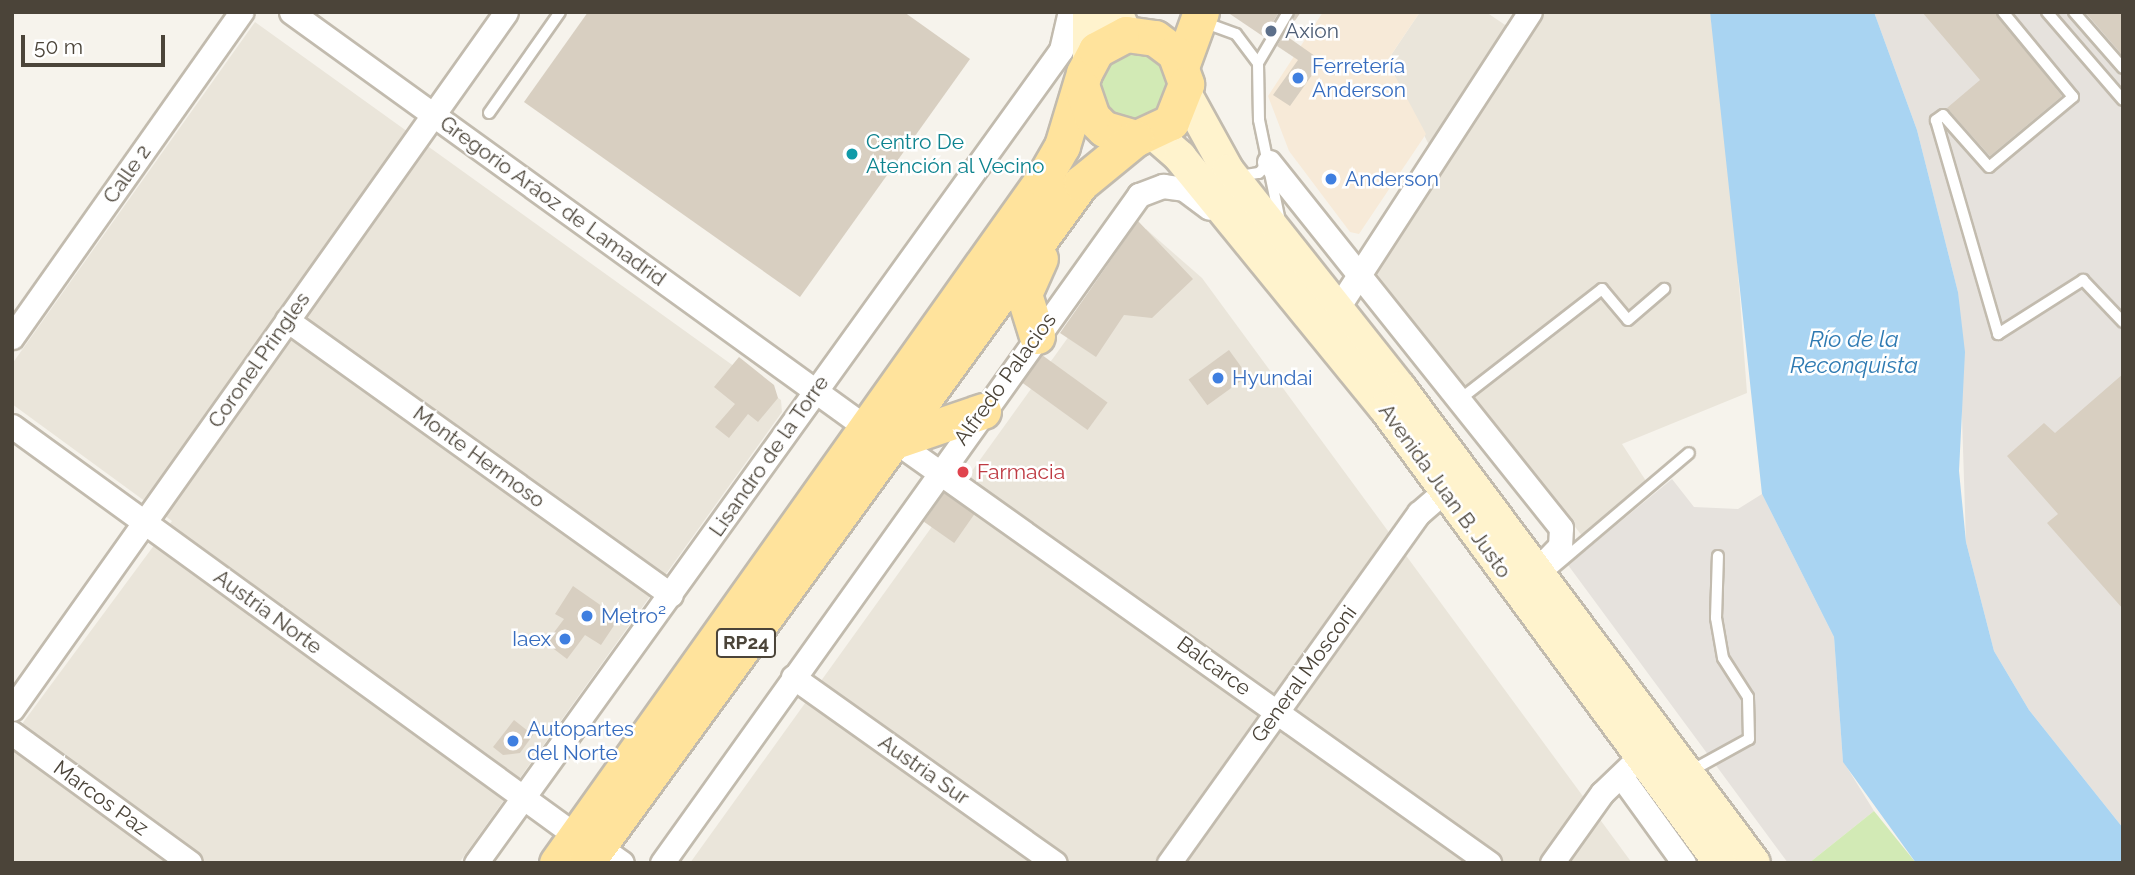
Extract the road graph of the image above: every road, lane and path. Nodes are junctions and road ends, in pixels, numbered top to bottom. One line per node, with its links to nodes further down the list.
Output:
1 (241, 12): 32 (street, Calle 2)
2 (291, 12): 20 (street, Gregorio Aráoz de Lamadrid)
3 (506, 12): 20 (street, Coronel Pringles)
4 (560, 12): 19 (lane)
5 (1070, 12): 15 (street)
6 (1089, 12): 15 (main road)
7 (1288, 12): 14 (lane)
8 (2003, 12): 30 (lane)
9 (2047, 12): 18 (lane)
10 (2074, 12): 16 (lane)
11 (1525, 14): 26 (street)
12 (1189, 15): 13 (main road, RP24); 14 (lane); 17 (main road, RP24)
13 (1128, 27): 15 (main road, RP24); 17 (main road)
14 (1258, 63): 22 (lane)
15 (1077, 66): 21 (main road); 33 (street, Lisandro de la Torre); 37 (main road, RP24)
16 (2123, 68)
17 (1184, 79): 21 (main road, RP24); 23 (main road, Avenida Juan B. Justo)
18 (2123, 100)
19 (489, 113)
20 (435, 115): 29 (street, Coronel Pringles); 33 (street, Gregorio Aráoz de Lamadrid)
21 (1145, 136): 24 (main road, RP24); 25 (main road, Avenida Juan B. Justo)
22 (1269, 162): 23 (lane); 25 (lane); 26 (street)
23 (1228, 171): 25 (main road, Avenida Juan B. Justo)
24 (1039, 240): 31 (main road); 37 (main road, RP24)
25 (1274, 250): 28 (main road, Avenida Juan B. Justo); 31 (street, Alfredo Palacios); 40 (main road, Avenida Juan B. Justo)
26 (1359, 275): 28 (street); 34 (street)
27 (1664, 289): 34 (lane)
28 (1337, 309): 43 (main road, Avenida Juan B. Justo)
29 (288, 320): 41 (street, Coronel Pringles); 44 (street, Monte Hermoso)
30 (2123, 322)
31 (1037, 336): 35 (street, Alfredo Palacios)
32 (12, 337)
33 (814, 391): 37 (street, Gregorio Aráoz de Lamadrid); 44 (street, Lisandro de la Torre)
34 (1459, 400): 43 (street)
35 (983, 411): 37 (main road); 39 (street, Alfredo Palacios)
36 (12, 426): 41 (street, Austria Norte)
37 (879, 434): 39 (street, Balcarce); 52 (main road, RP24)
38 (1689, 453): 43 (lane)
39 (939, 469): 45 (street, Alfredo Palacios); 47 (street, Balcarce)
40 (1444, 491): 47 (street, General Mosconi); 49 (main road, Avenida Juan B. Justo)
41 (144, 521): 46 (street, Coronel Pringles); 51 (street, Austria Norte)
42 (1718, 556): 50 (lane)
43 (1540, 574): 49 (main road, Avenida Juan B. Justo)
44 (671, 595): 51 (street, Lisandro de la Torre)
45 (793, 677): 55 (street, Alfredo Palacios); 56 (street, Austria Sur)
46 (12, 709)
47 (1277, 711): 57 (street, General Mosconi); 58 (street, Balcarce)
48 (12, 733): 53 (street, Marcos Paz)
49 (1641, 755): 50 (main road); 59 (street); 60 (street); 61 (main road, Avenida Juan B. Justo)
50 (1689, 773): 62 (main road)
51 (524, 797): 52 (street, Austria Norte); 54 (street, Lisandro de la Torre)
52 (588, 854)
53 (190, 863)
54 (476, 863)
55 (662, 863)
56 (1055, 863)
57 (1169, 863)
58 (1489, 863)
59 (1552, 863)
60 (1684, 863)
61 (1720, 863)
62 (1754, 863)

